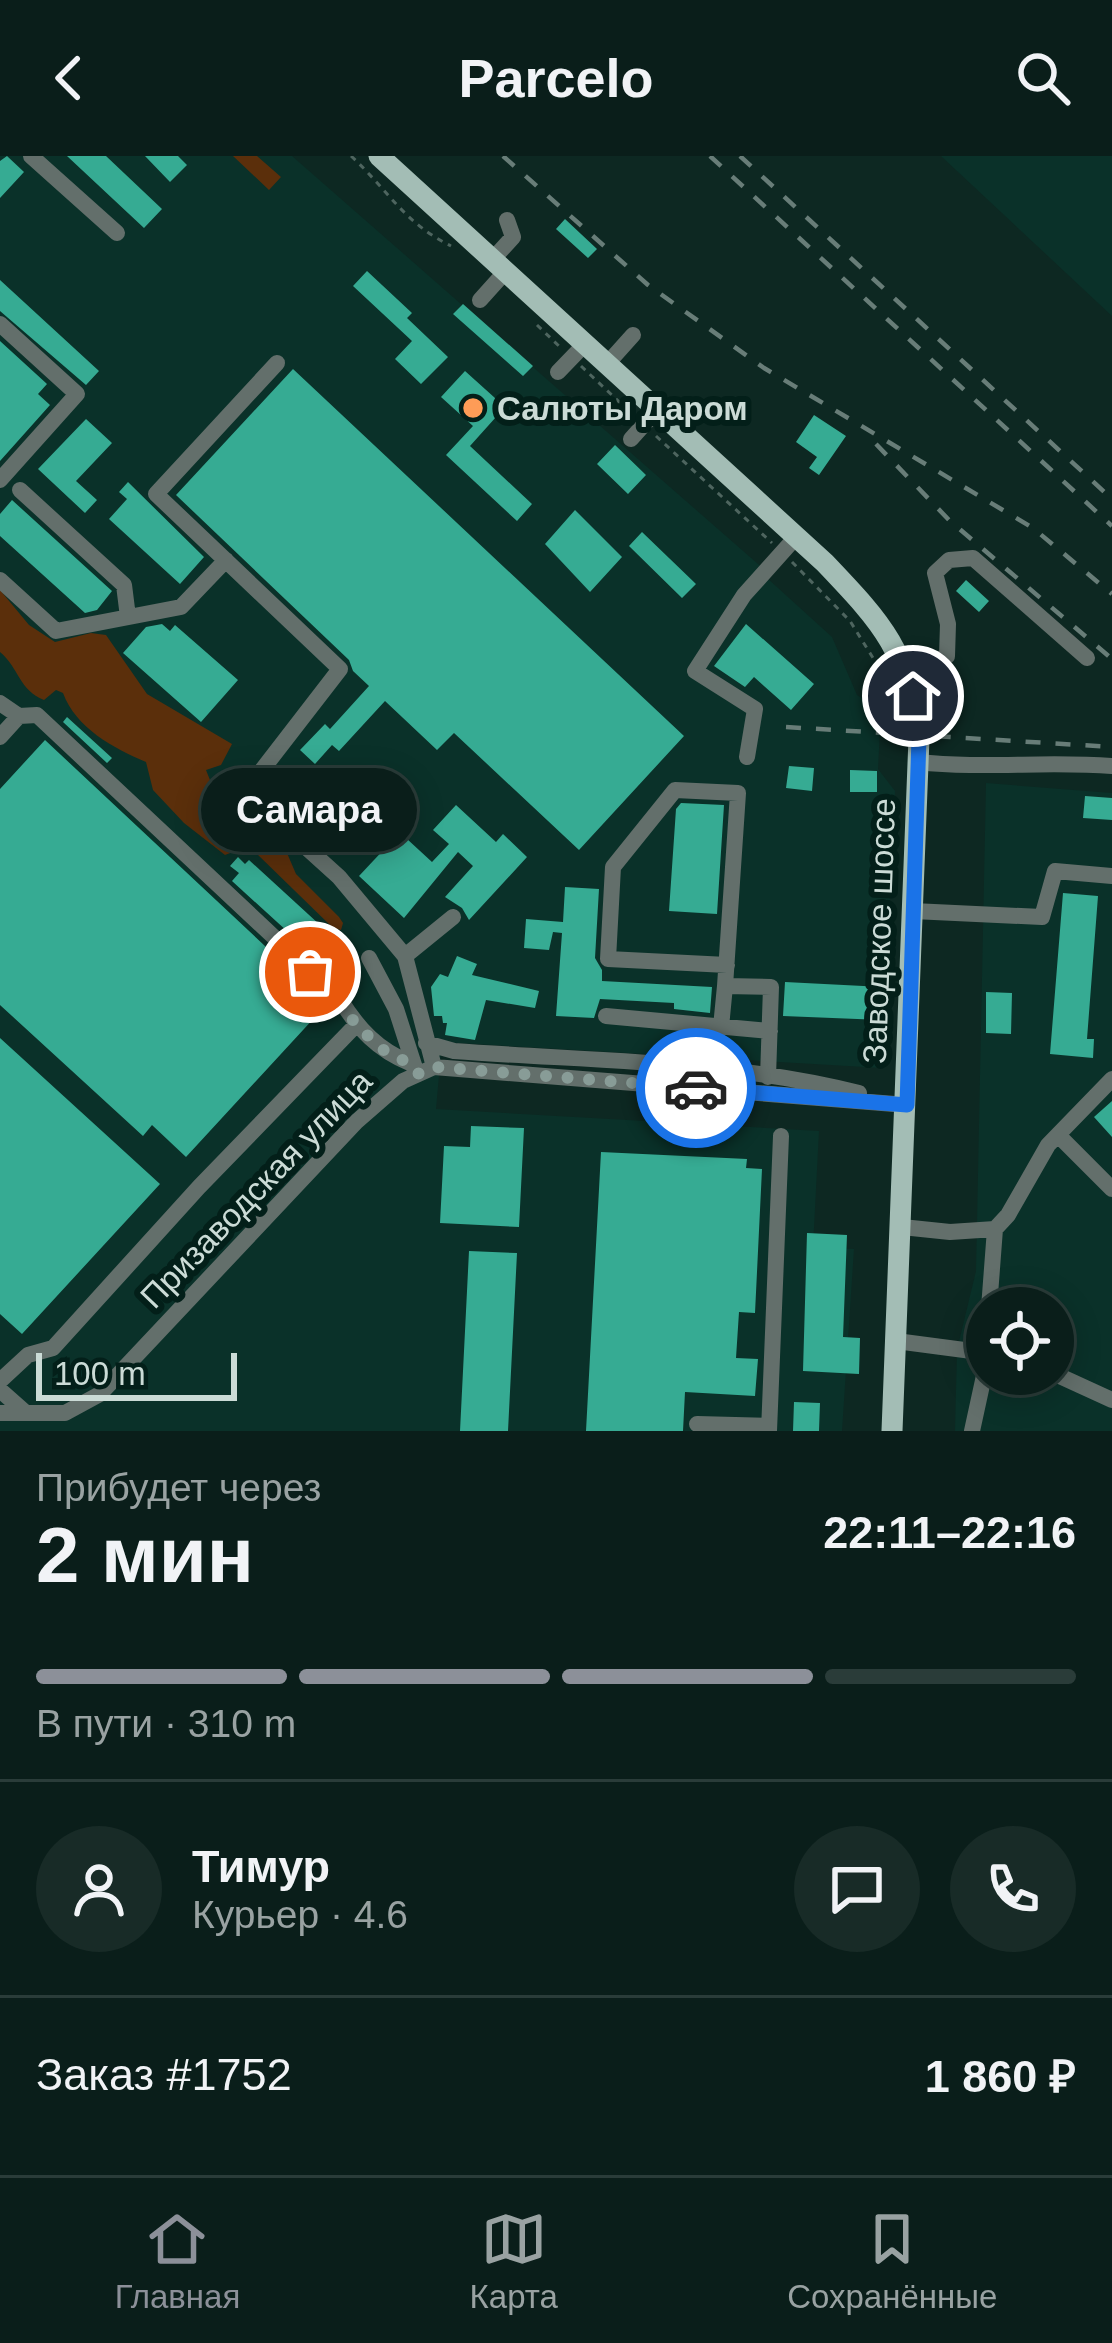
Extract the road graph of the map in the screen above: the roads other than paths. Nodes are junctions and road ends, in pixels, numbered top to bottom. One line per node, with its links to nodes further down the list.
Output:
1 (31, 156): 4 (street)
2 (379, 156): 5 (main road, Заводское шоссе)
3 (507, 220): 5 (street)
4 (117, 233)
5 (500, 265): 6 (street); 9 (main road, Заводское шоссе)
6 (480, 300)
7 (0, 324): 13 (street)
8 (633, 335): 11 (street)
9 (578, 351): 11 (main road, Заводское шоссе); 12 (street)
10 (277, 363): 16 (street)
11 (607, 364): 15 (main road, Заводское шоссе)
12 (558, 372)
13 (0, 481)
14 (20, 490): 18 (street)
15 (788, 544): 20 (main road, Заводское шоссе); 24 (street)
16 (226, 560): 18 (street); 30 (street)
17 (0, 580): 18 (street)
18 (128, 617)
19 (1087, 658): 20 (street)
20 (897, 676): 25 (main road, Заводское шоссе)
21 (0, 703): 22 (street)
22 (19, 716): 23 (street); 35 (street)
23 (0, 737)
24 (747, 757)
25 (918, 762): 26 (street); 28 (main road, Заводское шоссе)
26 (1112, 766)
27 (1112, 876): 28 (street)
28 (913, 911): 42 (main road, Заводское шоссе)
29 (452, 917): 30 (street)
30 (405, 956): 38 (street)
31 (369, 958): 39 (street)
32 (727, 965): 32 (street); 33 (street)
33 (725, 986): 36 (street); 37 (street)
34 (606, 1016): 36 (street)
35 (356, 1025): 39 (street); 51 (street)
36 (721, 1027): 37 (street)
37 (770, 1031): 40 (street)
38 (426, 1042): 39 (street); 40 (street)
39 (421, 1068): 42 (street); 57 (street, Призаводская улица)
40 (768, 1077): 42 (street)
41 (1112, 1079): 43 (street)
42 (907, 1105): 46 (main road, Заводское шоссе)
43 (1058, 1135): 45 (street); 47 (street)
44 (781, 1136): 59 (street)
45 (1112, 1189)
46 (902, 1227): 47 (street); 49 (main road, Заводское шоссе)
47 (995, 1228): 48 (street)
48 (991, 1287)
49 (896, 1341): 50 (street); 60 (main road, Заводское шоссе)
50 (966, 1350)
51 (0, 1381)
52 (1074, 1382): 55 (street)
53 (0, 1390): 57 (street)
54 (980, 1395): 61 (street)
55 (1112, 1400)
56 (0, 1413): 57 (street)
57 (26, 1413)
58 (697, 1424): 59 (street)
59 (769, 1429)
60 (892, 1431)
61 (972, 1431)

